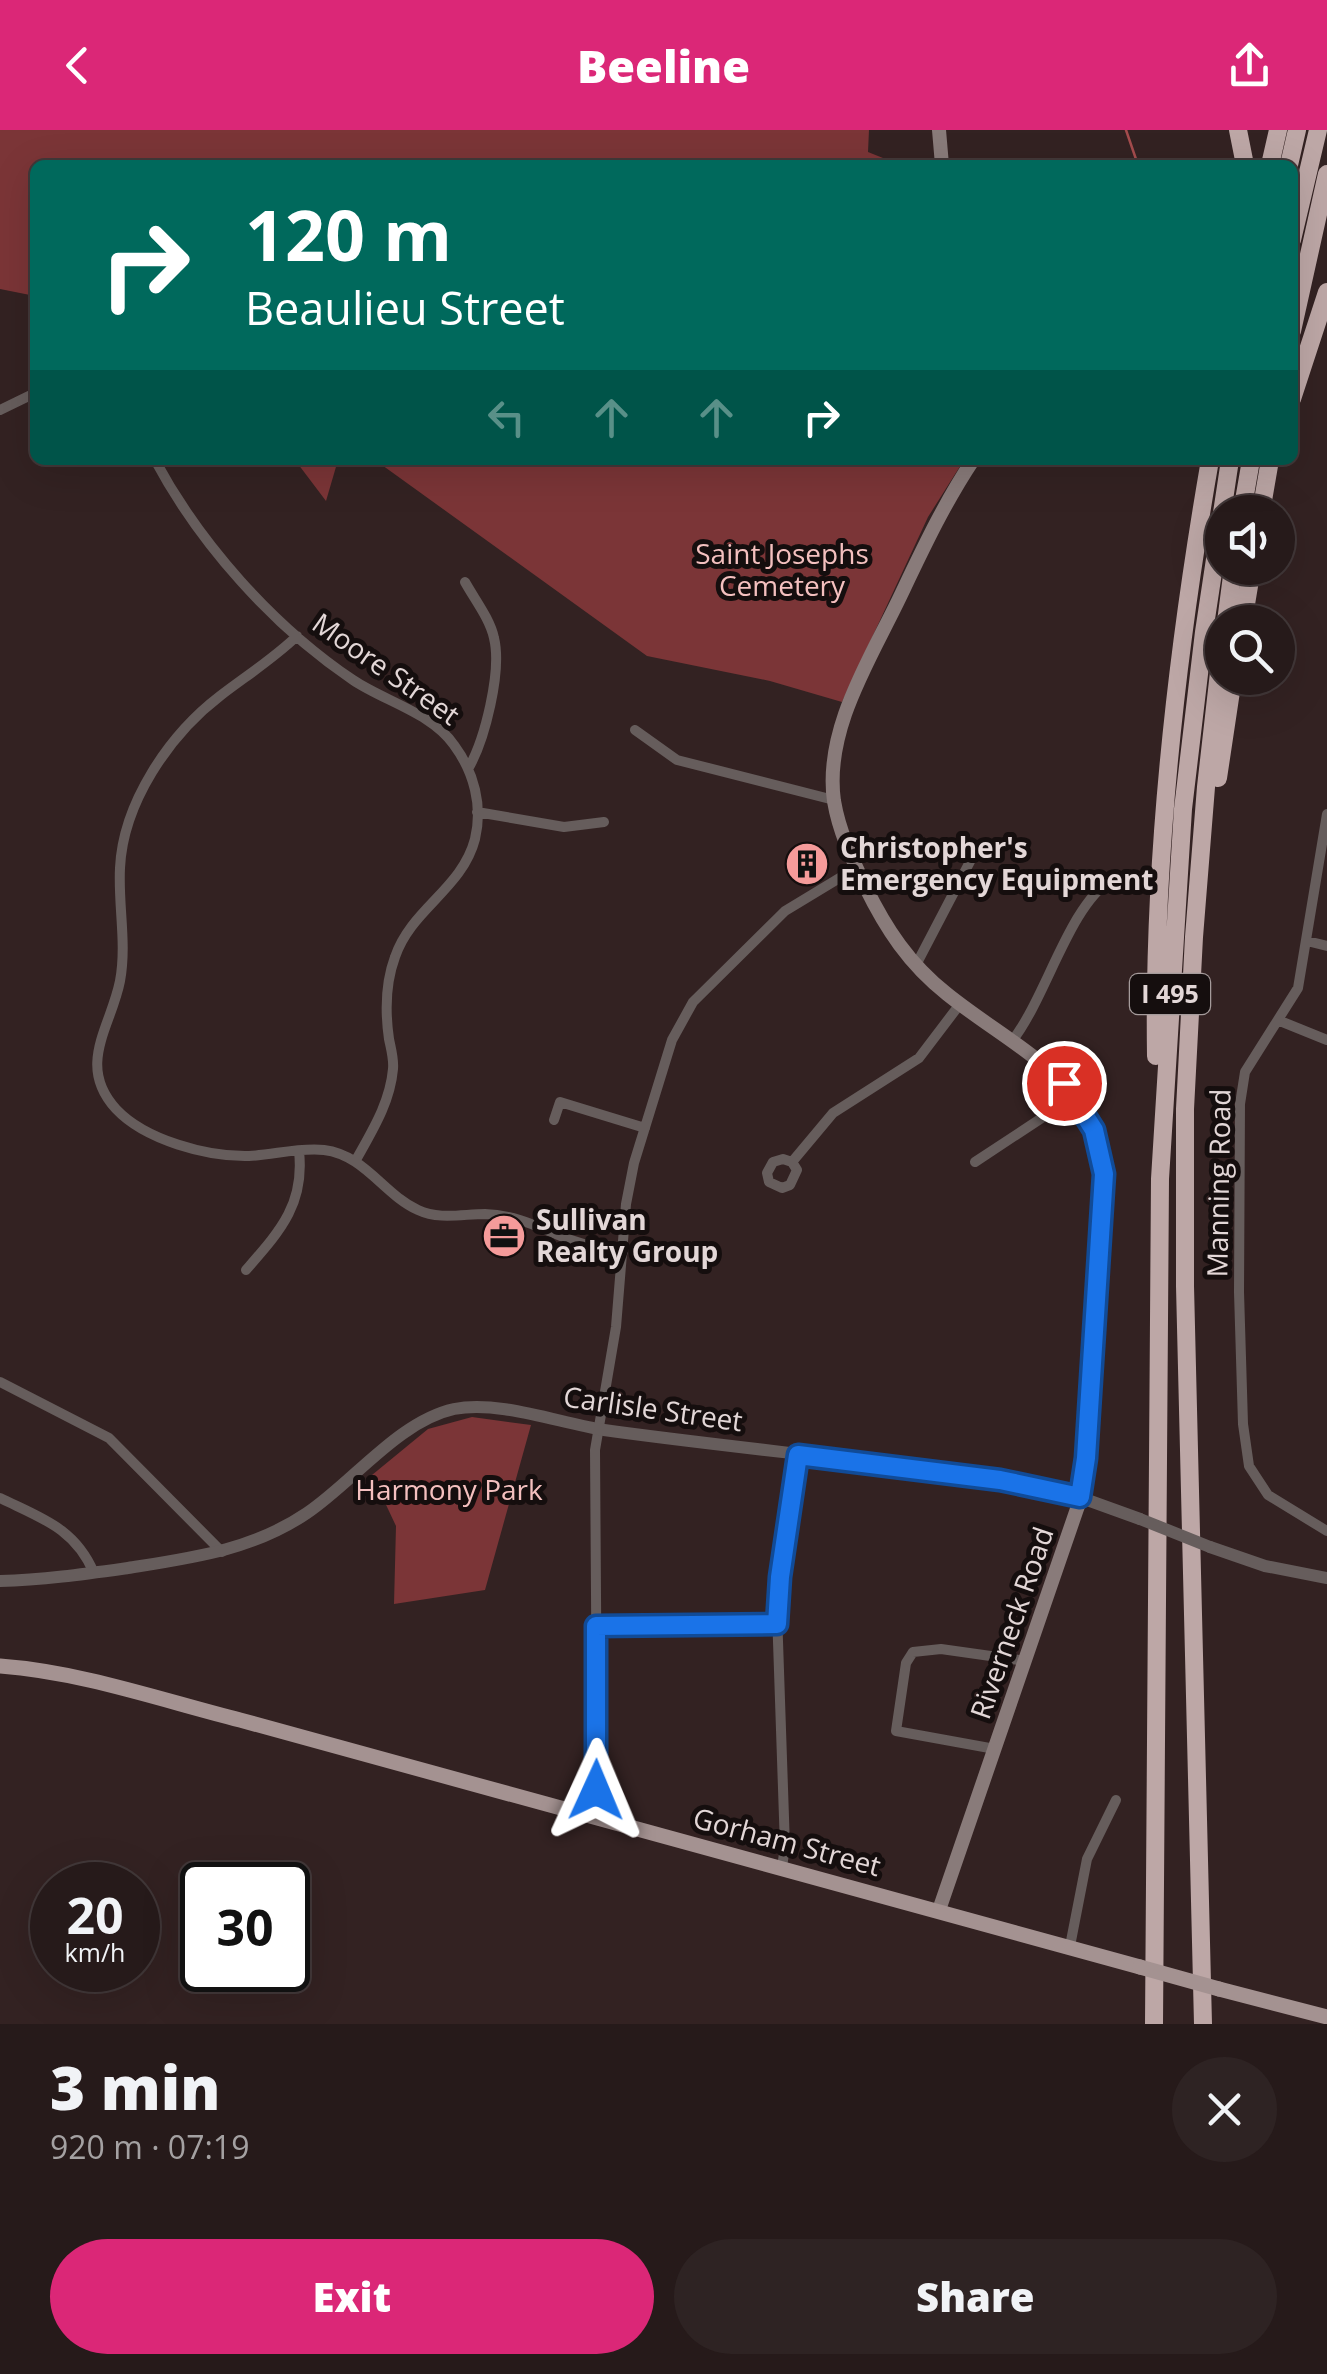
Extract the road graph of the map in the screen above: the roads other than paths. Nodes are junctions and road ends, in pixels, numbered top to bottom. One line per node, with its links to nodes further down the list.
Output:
1 (939, 130): 6 (main road)
2 (1238, 130): 7 (highway)
3 (1278, 130): 8 (highway)
4 (1298, 130): 9 (highway)
5 (1318, 130): 11 (highway)
6 (942, 160)
7 (1244, 160)
8 (1271, 160)
9 (1290, 160)
10 (1327, 174): 13 (highway)
11 (1298, 215)
12 (1327, 292): 14 (highway)
13 (1298, 304)
14 (1298, 381)
15 (30, 395): 16 (street)
16 (0, 410)
17 (158, 465): 28 (street, Moore Street)
18 (970, 465): 33 (main road, Riverneck Road)
19 (1208, 465): 56 (highway)
20 (1229, 465): 56 (highway, I 495)
21 (1249, 465): 24 (highway)
22 (1269, 465): 25 (highway)
23 (1276, 465): 26 (highway)
24 (1245, 495)
25 (1264, 495)
26 (1266, 495)
27 (465, 582): 32 (street)
28 (298, 636): 32 (street, Moore Street); 52 (street)
29 (1216, 695): 41 (highway, I 495)
30 (1230, 695): 41 (highway)
31 (635, 730): 33 (street)
32 (468, 768): 34 (street, Moore Street)
33 (834, 800): 39 (main road, Riverneck Road)
34 (478, 812): 36 (street); 53 (street, Moore Street)
35 (1327, 814): 37 (street, Manning Road)
36 (604, 822)
37 (1324, 845): 42 (street, Manning Road)
38 (975, 852): 44 (street)
39 (856, 868): 44 (main road, Riverneck Road); 51 (street)
40 (1111, 880): 48 (street)
41 (1194, 937): 81 (highway, I 495)
42 (1307, 940): 43 (street); 46 (street, Manning Road)
43 (1327, 946)
44 (916, 965): 45 (main road, Riverneck Road)
45 (960, 1004): 48 (main road, Riverneck Road); 54 (street)
46 (1280, 1021): 47 (street); 64 (street, Manning Road)
47 (1327, 1040)
48 (1012, 1041): 49 (main road, Riverneck Road)
49 (1075, 1096): 55 (street); 62 (main road, Riverneck Road)
50 (554, 1120): 51 (street)
51 (645, 1128): 57 (street)
52 (299, 1151): 53 (street); 58 (street)
53 (356, 1160): 57 (street)
54 (792, 1162)
55 (975, 1162)
56 (1158, 1243): 80 (highway, I 495)
57 (622, 1252): 60 (street)
58 (246, 1270)
59 (0, 1382): 65 (street)
60 (598, 1429): 61 (street, Carlisle Street); 65 (street, Carlisle Street); 70 (street)
61 (798, 1455): 62 (street, Carlisle Street); 69 (street)
62 (1080, 1497): 67 (street, Carlisle Street, bridge); 71 (main road, Riverneck Road)
63 (0, 1498): 66 (street)
64 (1327, 1532)
65 (222, 1552): 66 (street, Carlisle Street)
66 (94, 1573): 68 (street, Carlisle Street)
67 (1327, 1578)
68 (0, 1581)
69 (777, 1624): 70 (street); 76 (street)
70 (596, 1626): 75 (street)
71 (1026, 1661): 73 (main road, Riverneck Road); 73 (street)
72 (0, 1666): 75 (main road, Gorham Street)
73 (995, 1749): 77 (main road, Riverneck Road)
74 (1116, 1800): 78 (street)
75 (592, 1815): 76 (main road, Gorham Street)
76 (782, 1867): 77 (main road, Gorham Street)
77 (939, 1910): 78 (main road, Gorham Street)
78 (1070, 1946): 79 (main road, Gorham Street, bridge)
79 (1327, 2017)
80 (1154, 2024)
81 (1203, 2024)

